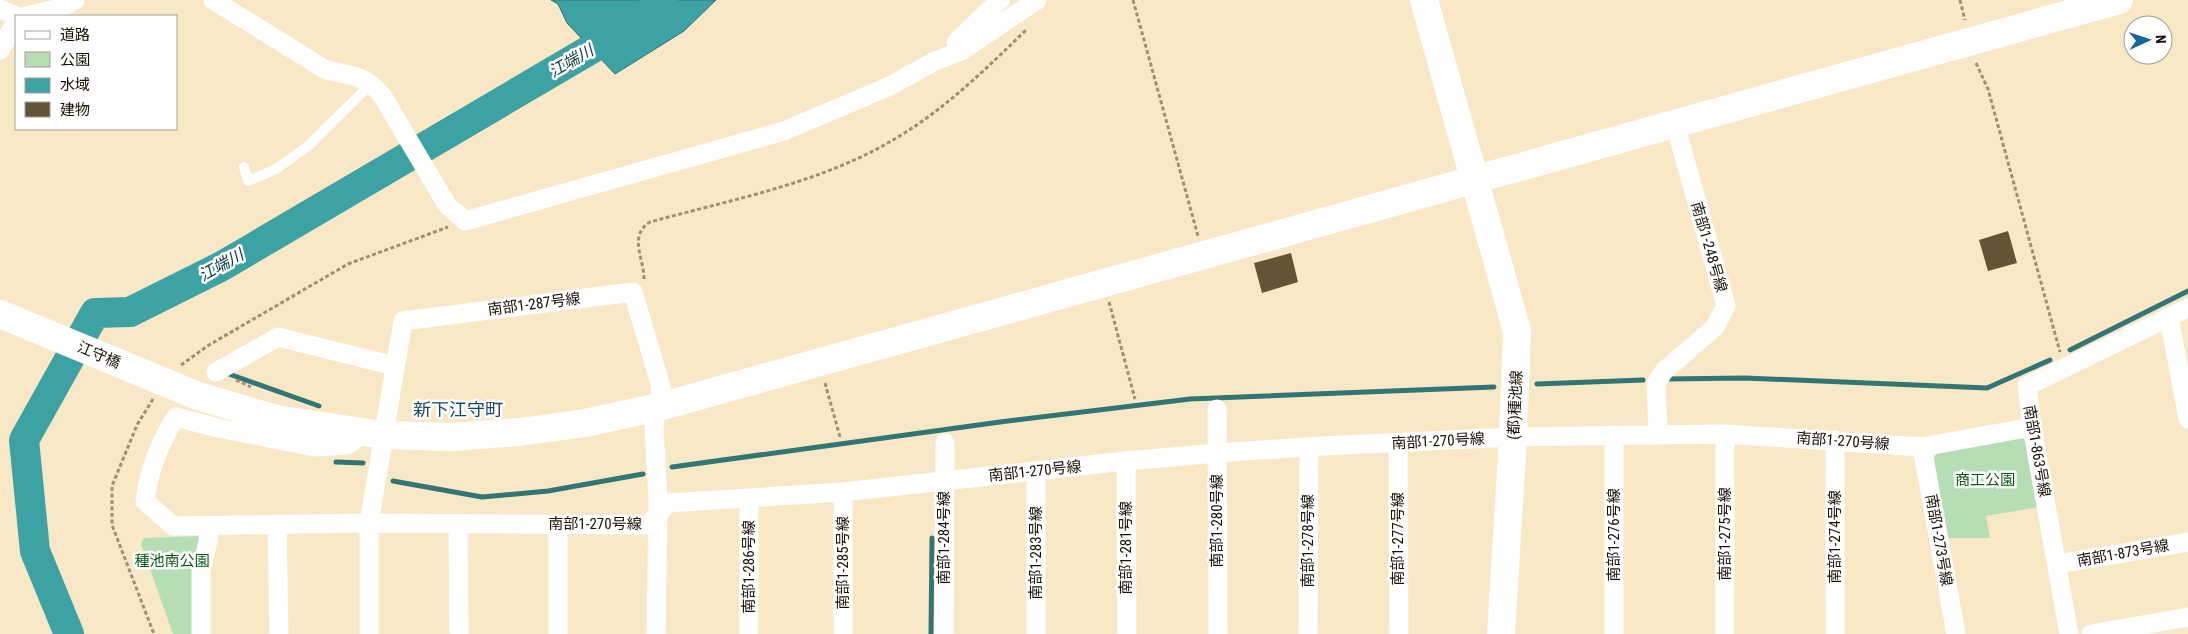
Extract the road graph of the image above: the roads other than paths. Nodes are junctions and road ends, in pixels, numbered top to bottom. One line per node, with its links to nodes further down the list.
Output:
1 (76, 0): 9 (street)
2 (214, 0): 13 (street)
3 (1000, 0): 12 (street)
4 (1037, 0): 12 (street)
5 (1424, 0): 16 (street, (都)種池線)
6 (2119, 0): 14 (street, 江守橋)
7 (0, 9): 8 (street)
8 (15, 15)
9 (30, 15)
10 (15, 24): 11 (street)
11 (0, 50)
12 (933, 62): 13 (street)
13 (372, 83): 15 (lane)
14 (1675, 124): 16 (street, 江守橋); 27 (street, 南部1-248号線)
15 (244, 166)
16 (1476, 180): 22 (street, 江守橋); 30 (street, (都)種池線)
17 (2188, 308): 19 (street, 南部1-863号線)
18 (0, 314): 26 (street, 江守橋)
19 (2168, 317): 24 (street); 25 (street, 南部1-863号線)
20 (395, 366): 21 (street); 22 (street, 南部1-287号線); 26 (street, 南部1-287号線)
21 (216, 372)
22 (659, 407): 26 (street, 江守橋); 42 (street)
23 (1217, 408): 36 (street, 南部1-280号線)
24 (2188, 420)
25 (2032, 427): 34 (street, 南部1-270号線); 49 (street, 南部1-863号線)
26 (374, 433): 43 (street, 南部1-287号線); 47 (street, 南部1-270号線)
27 (1658, 434): 28 (street, 南部1-270号線); 29 (street, 南部1-270号線)
28 (1725, 434): 31 (street, 南部1-270号線); 67 (street, 南部1-275号線)
29 (1614, 436): 30 (street, 南部1-270号線); 66 (street, 南部1-276号線)
30 (1513, 437): 33 (street, 南部1-270号線); 65 (street, (都)種池線)
31 (1835, 440): 34 (street, 南部1-270号線); 68 (street, 南部1-274号線)
32 (945, 443): 39 (street, 南部1-284号線)
33 (1398, 443): 35 (street, 南部1-270号線); 64 (street, 南部1-277号線)
34 (1922, 447): 69 (street, 南部1-273号線)
35 (1309, 448): 36 (street, 南部1-270号線); 63 (street, 南部1-278号線)
36 (1217, 453): 37 (street, 南部1-270号線); 62 (street, 南部1-280号線)
37 (1126, 461): 38 (street, 南部1-270号線); 61 (street, 南部1-281号線)
38 (1036, 471): 39 (street, 南部1-270号線); 60 (street, 南部1-283号線)
39 (944, 480): 40 (street, 南部1-270号線); 59 (street, 南部1-284号線)
40 (843, 492): 41 (street, 南部1-270号線); 58 (street, 南部1-285号線)
41 (749, 499): 42 (street, 南部1-270号線); 57 (street, 南部1-286号線)
42 (658, 515): 46 (street, 南部1-270号線); 56 (street)
43 (369, 523): 44 (street, 南部1-270号線); 45 (street, 南部1-270号線); 53 (street, 南部1-287号線)
44 (277, 524): 47 (street, 南部1-270号線); 52 (street)
45 (458, 524): 46 (street, 南部1-270号線); 54 (street)
46 (558, 524): 55 (street)
47 (209, 525): 51 (street)
48 (2188, 542): 49 (street, 南部1-873号線)
49 (2058, 564): 70 (street, 南部1-863号線)
50 (2188, 617): 71 (street)
51 (201, 634)
52 (279, 634)
53 (369, 634)
54 (458, 634)
55 (558, 634)
56 (656, 634)
57 (749, 634)
58 (843, 634)
59 (944, 634)
60 (1036, 634)
61 (1127, 634)
62 (1218, 634)
63 (1308, 634)
64 (1399, 634)
65 (1501, 634)
66 (1614, 634)
67 (1725, 634)
68 (1835, 634)
69 (1956, 634)
70 (2069, 634)
71 (2091, 634)

